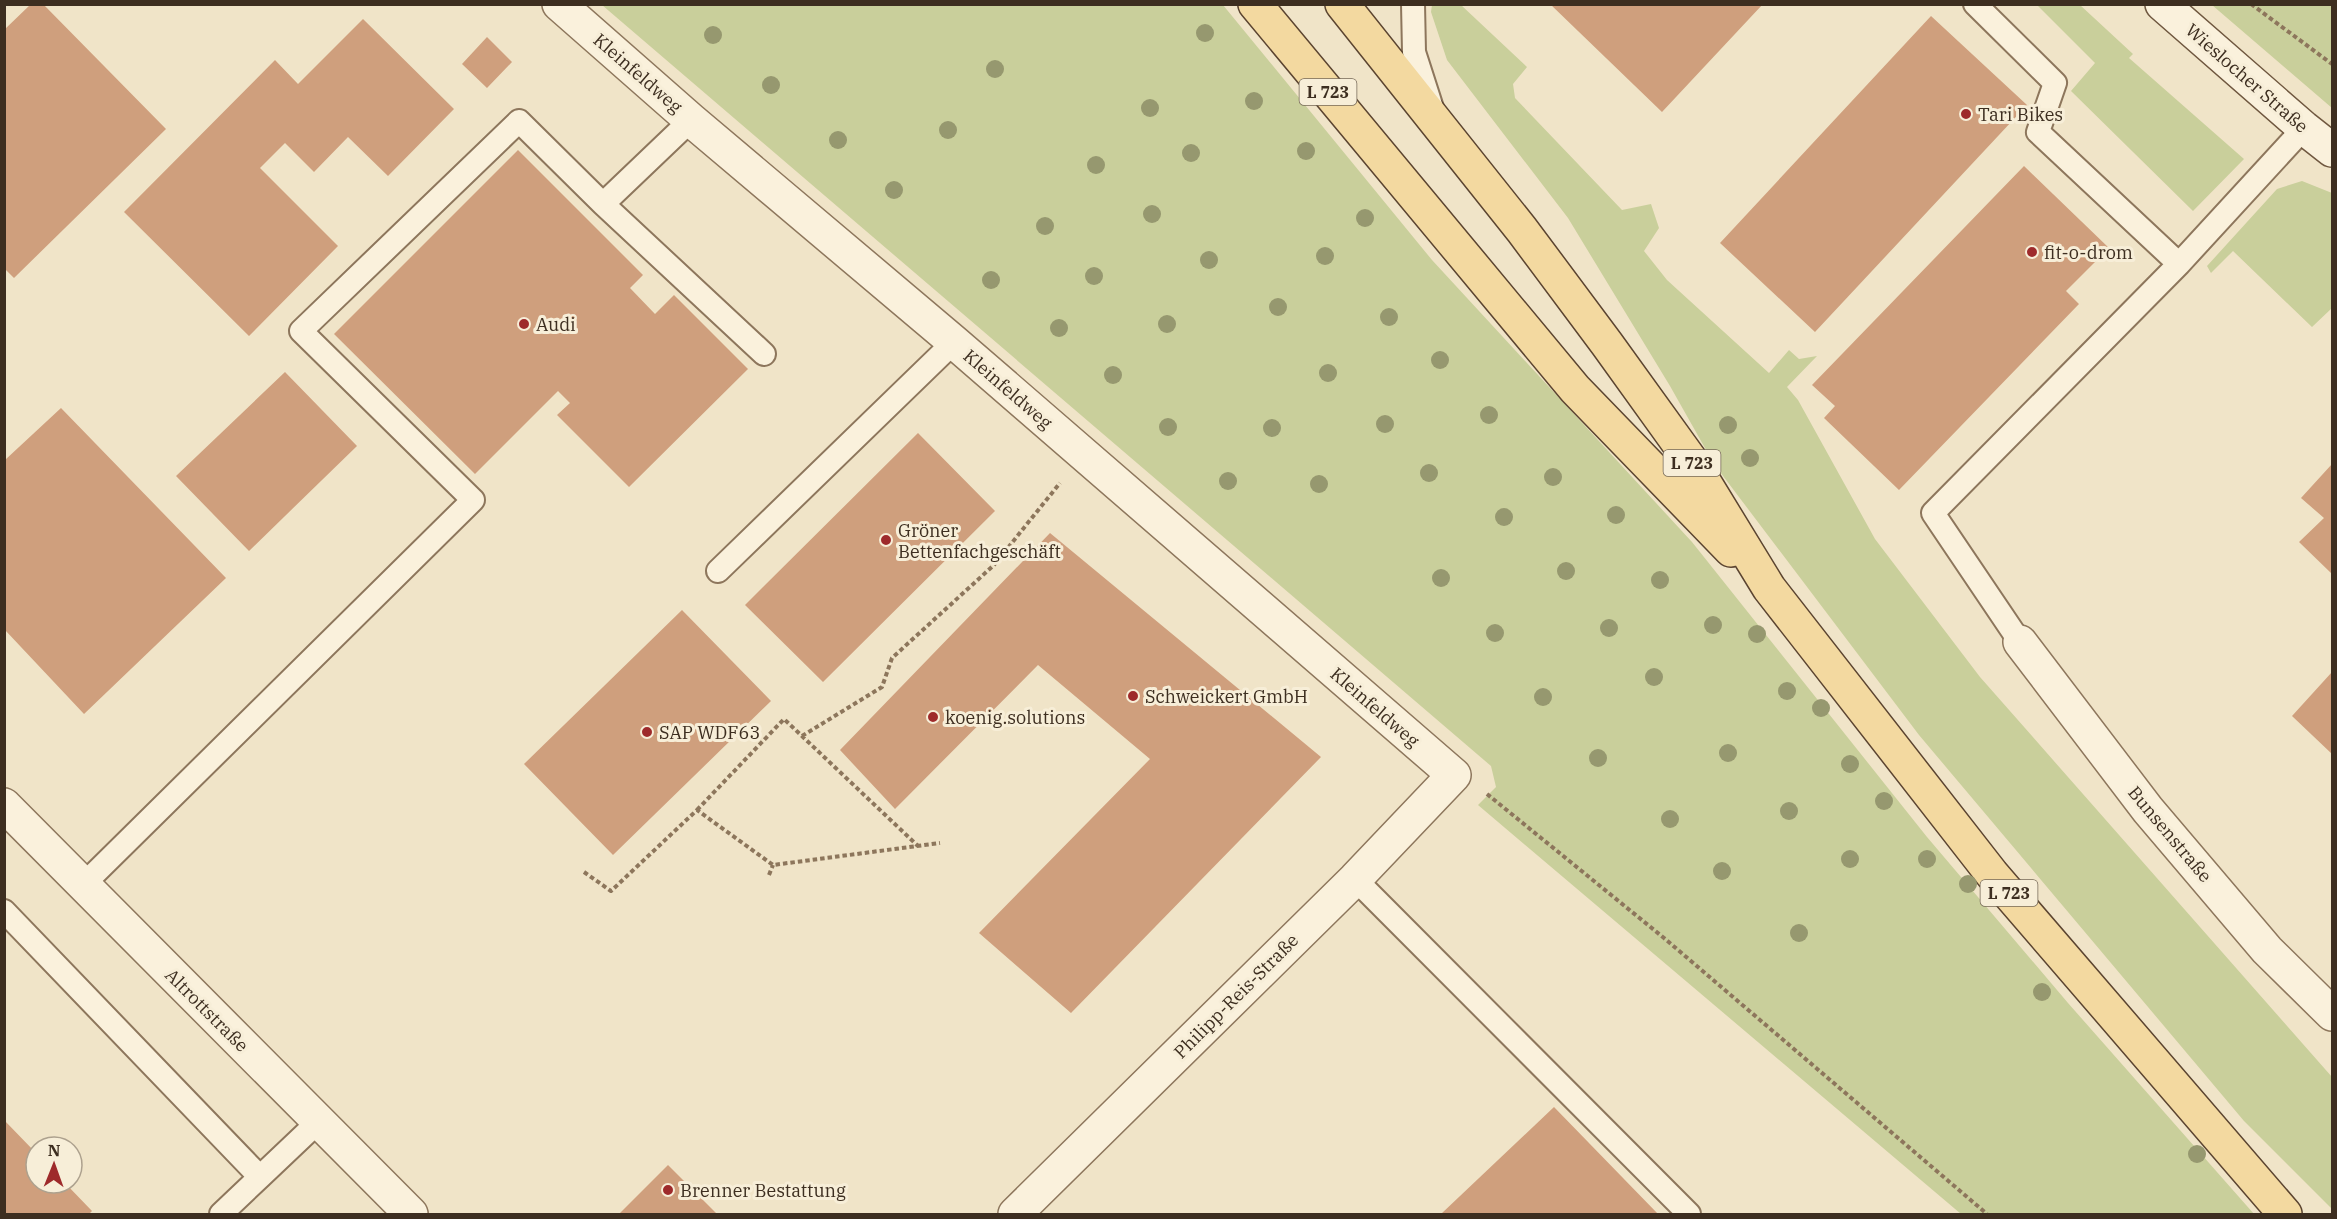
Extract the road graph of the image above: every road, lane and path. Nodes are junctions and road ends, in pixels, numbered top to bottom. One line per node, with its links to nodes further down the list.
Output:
1 (559, 4): 9 (street, Kleinfeldweg)
2 (1255, 4): 19 (main road, L 723)
3 (1342, 4): 10 (main road, L 723)
4 (1413, 4): 10 (lane)
5 (1975, 4): 14 (lane)
6 (2162, 4): 11 (street, Wieslocher Straße)
7 (2251, 4): 8 (path)
8 (2332, 64)
9 (691, 120): 13 (lane); 15 (street, Kleinfeldweg)
10 (1437, 126): 19 (main road, L 723)
11 (2304, 128): 12 (street, Wieslocher Straße); 14 (lane)
12 (2332, 150)
13 (603, 204): 16 (lane); 31 (lane)
14 (2179, 264): 20 (lane)
15 (954, 342): 17 (street, Kleinfeldweg); 18 (lane)
16 (764, 354)
17 (1083, 454): 21 (path); 22 (street, Kleinfeldweg)
18 (718, 571)
19 (1769, 588): 41 (main road, L 723)
20 (2020, 642): 33 (street, Bunsenstraße)
21 (801, 736): 24 (path); 26 (path)
22 (1454, 775): 30 (street, Philipp-Reis-Straße); 40 (path)
23 (4, 805): 31 (street, Altrottstraße)
24 (697, 810): 27 (path); 28 (path)
25 (940, 843): 26 (path)
26 (918, 846): 27 (path)
27 (772, 865): 29 (path)
28 (584, 872)
29 (769, 875)
30 (1355, 879): 38 (street, Philipp-Reis-Straße); 39 (lane)
31 (82, 886): 34 (street, Altrottstraße)
32 (4, 911): 35 (lane)
33 (2332, 1014)
34 (318, 1122): 35 (lane); 37 (street, Altrottstraße)
35 (260, 1177): 36 (lane)
36 (221, 1215)
37 (411, 1215)
38 (1015, 1215)
39 (1689, 1215)
40 (1987, 1215)
41 (2285, 1215)

